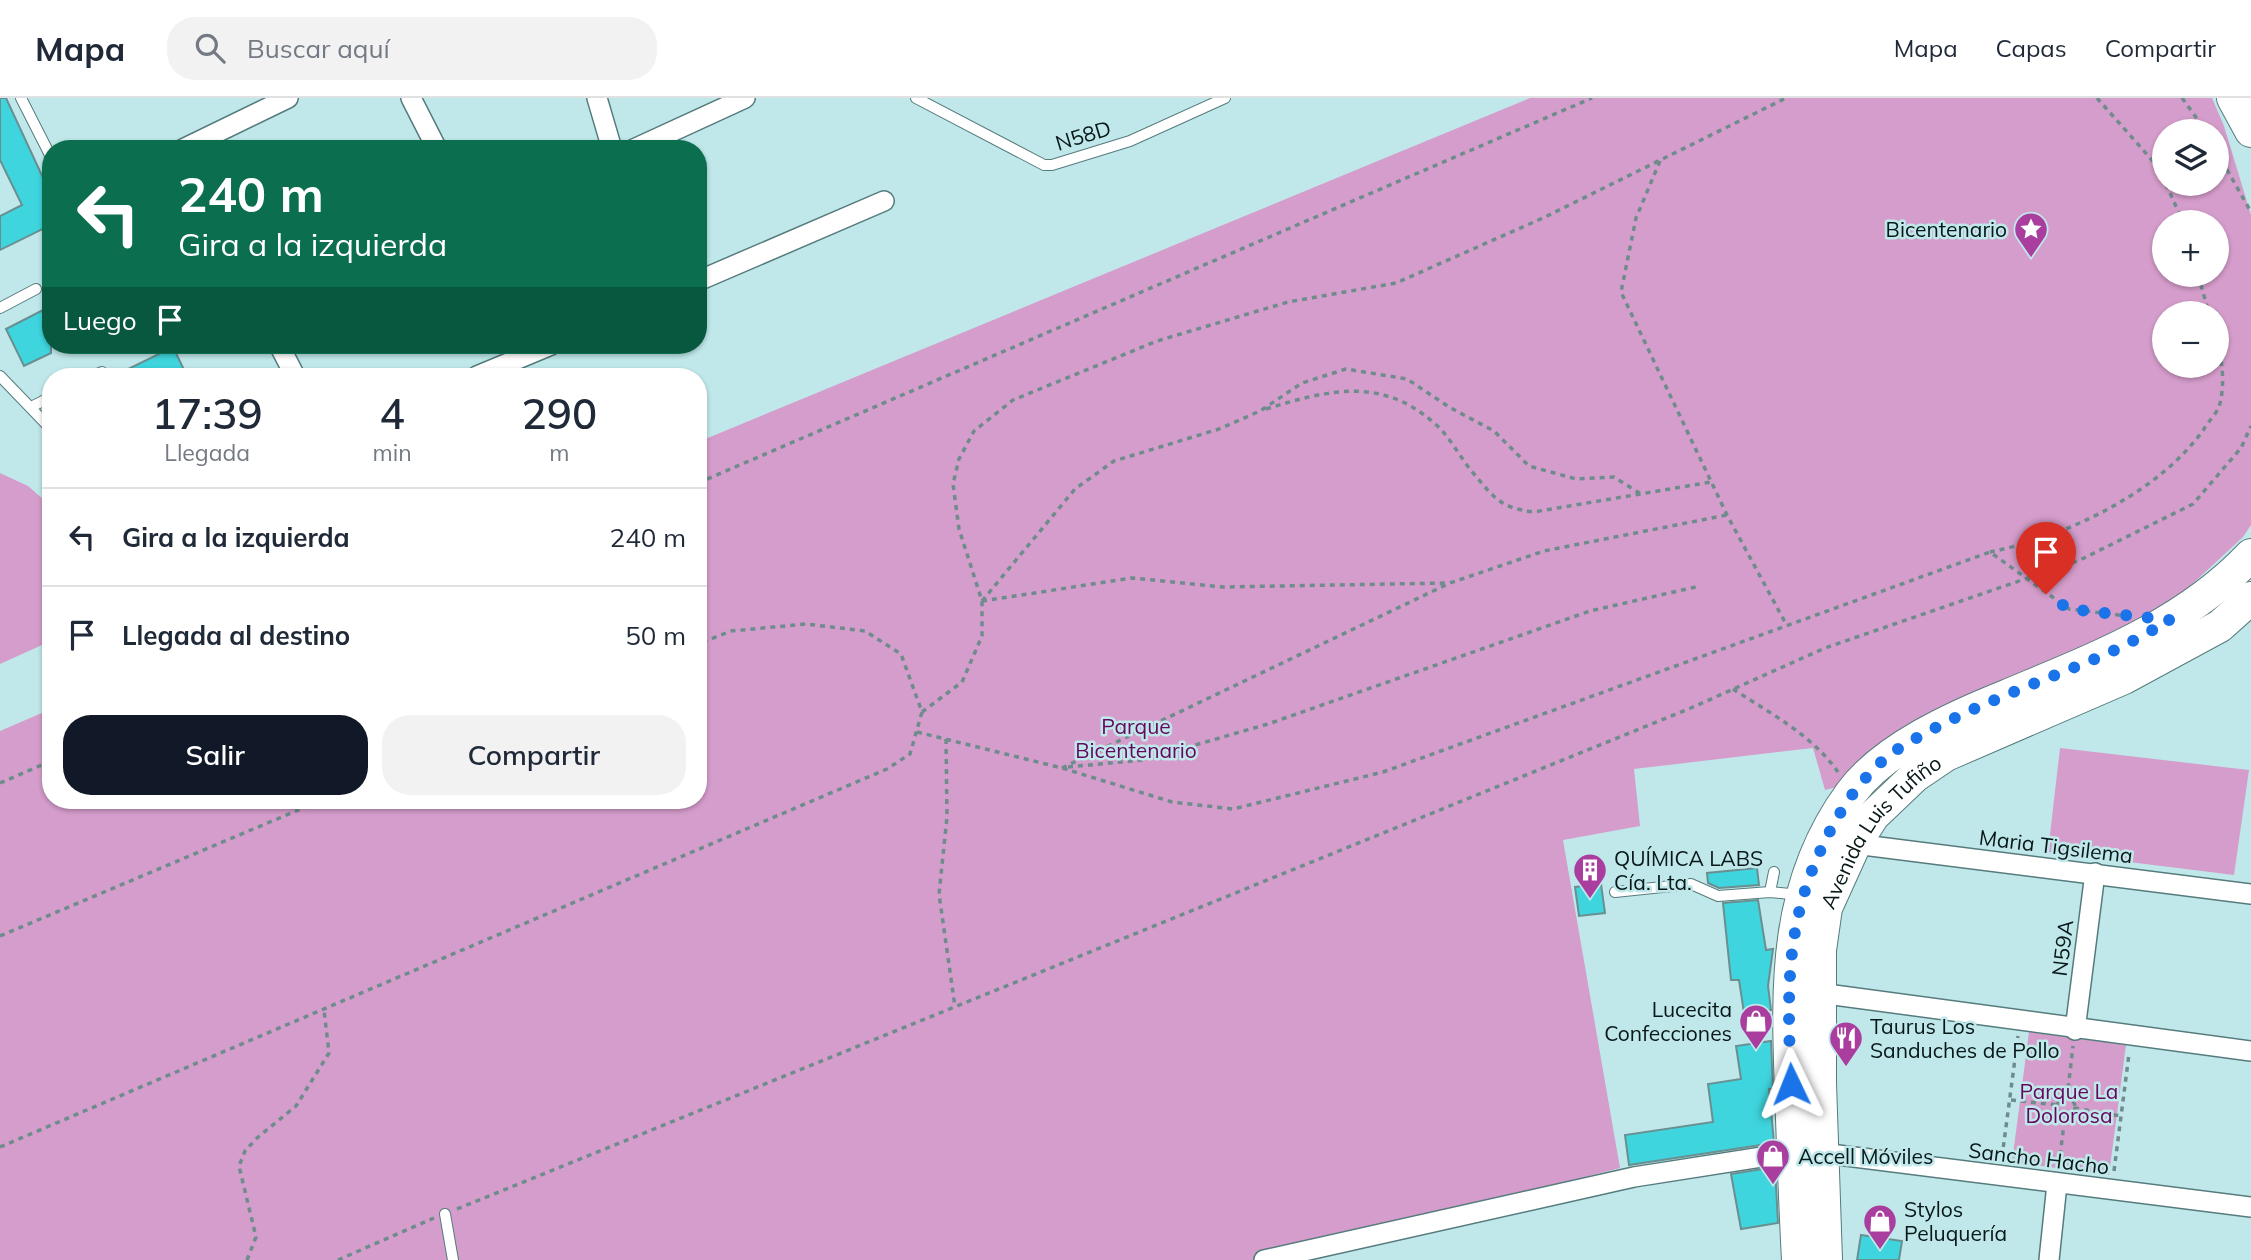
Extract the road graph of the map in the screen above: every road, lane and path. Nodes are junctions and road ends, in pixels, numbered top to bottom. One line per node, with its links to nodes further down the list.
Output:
1 (21, 98): 15 (lane)
2 (288, 98): 16 (street)
3 (411, 98): 17 (street)
4 (597, 98): 18 (street)
5 (745, 98): 19 (street)
6 (916, 98): 7 (lane, N58D)
7 (1225, 98)
8 (1592, 98): 37 (path)
9 (1786, 98): 20 (path)
10 (2097, 98): 21 (path)
11 (2182, 98): 13 (path)
12 (2233, 98): 14 (main road)
13 (2197, 119)
14 (2251, 131)
15 (42, 140)
16 (202, 140)
17 (432, 140)
18 (609, 140)
19 (654, 140)
20 (1660, 161): 38 (path); 47 (path)
21 (2152, 161)
22 (2229, 173): 24 (path)
23 (884, 201): 25 (street)
24 (2251, 212)
25 (707, 277)
26 (36, 289): 27 (lane)
27 (0, 308)
28 (530, 354): 29 (street)
29 (496, 368)
30 (0, 376): 33 (lane)
31 (2222, 378): 41 (path)
32 (42, 402): 33 (lane)
33 (31, 407): 35 (lane)
34 (1260, 411): 39 (path); 39 (path); 47 (path)
35 (42, 419)
36 (2251, 426): 43 (path)
37 (707, 479)
38 (1711, 482): 39 (path); 40 (path)
39 (1641, 494)
40 (1727, 516): 44 (path); 49 (path)
41 (1990, 552): 43 (path); 49 (path)
42 (2251, 555): 51 (main road, Avenida Luis Tufiño)
43 (2024, 579): 48 (path); 52 (path)
44 (1450, 583): 47 (path); 57 (path)
45 (1700, 586): 57 (path)
46 (2251, 598): 51 (main road, Avenida Luis Tufiño)
47 (982, 601): 53 (path)
48 (2132, 616)
49 (1786, 624): 57 (path)
50 (707, 640): 53 (path)
51 (2098, 673): 59 (main road, Avenida Luis Tufiño); 61 (main road, Avenida Luis Tufiño)
52 (1733, 689): 59 (path); 70 (path)
53 (922, 712): 54 (path)
54 (917, 732): 55 (path); 71 (path)
55 (946, 739): 57 (path); 70 (path)
56 (42, 765): 58 (path)
57 (1062, 768)
58 (0, 783)
59 (1852, 792): 67 (main road, Avenida Luis Tufiño)
60 (301, 809): 68 (path)
61 (1855, 845): 63 (street, Maria Tigsilema); 69 (main road, Avenida Luis Tufiño)
62 (1774, 872): 65 (lane)
63 (2095, 873): 66 (street, Maria Tigsilema); 73 (street, N59A)
64 (1615, 892): 65 (lane)
65 (1770, 892): 67 (lane)
66 (2251, 894)
67 (1801, 895): 76 (main road, Avenida Luis Tufiño)
68 (0, 936)
69 (1819, 993): 72 (street); 76 (main road, Avenida Luis Tufiño)
70 (955, 1007): 89 (path)
71 (324, 1010): 83 (path); 91 (path)
72 (2019, 1022): 73 (street); 78 (path)
73 (2075, 1030): 74 (street); 77 (path)
74 (2132, 1036): 75 (street); 82 (path)
75 (2251, 1051)
76 (1805, 1069): 84 (main road, Avenida Luis Tufiño)
77 (2067, 1098): 79 (path); 80 (path)
78 (2010, 1100): 79 (path); 85 (path)
79 (2057, 1105): 81 (path)
80 (2074, 1108): 81 (path); 82 (path)
81 (2065, 1115): 86 (path)
82 (2121, 1116): 87 (path)
83 (0, 1147)
84 (1807, 1153): 85 (street, Sancho Hacho); 90 (main road, Avenida Luis Tufiño); 94 (street, Sancho Hacho)
85 (2000, 1177): 86 (street, Sancho Hacho)
86 (2057, 1184): 87 (street, Sancho Hacho); 95 (street)
87 (2112, 1190): 88 (street, Sancho Hacho)
88 (2251, 1207)
89 (445, 1214): 92 (path); 93 (lane)
90 (1820, 1258)
91 (247, 1260)
92 (338, 1260)
93 (453, 1260)
94 (1264, 1260)
95 (2049, 1260)

